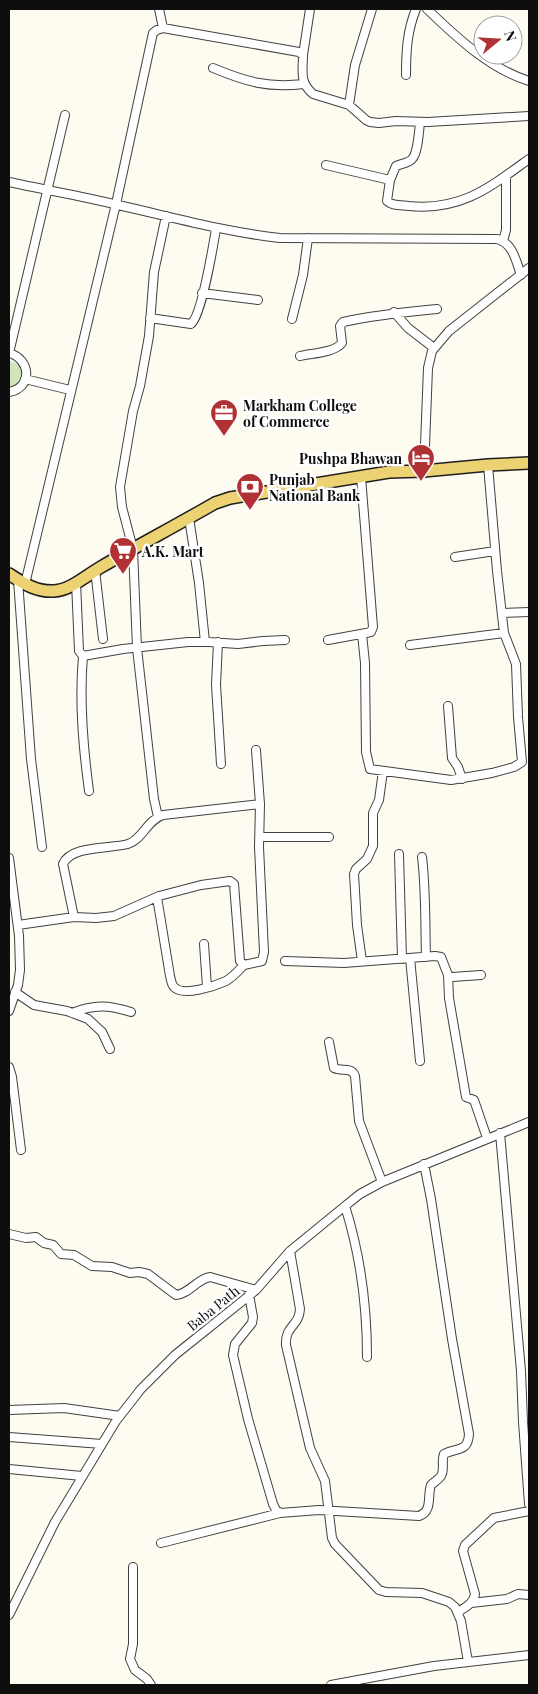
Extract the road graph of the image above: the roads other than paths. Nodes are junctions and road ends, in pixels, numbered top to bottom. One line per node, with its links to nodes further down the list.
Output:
1 (159, 9): 6 (street)
2 (310, 9): 7 (street)
3 (372, 9): 12 (street)
4 (416, 9): 9 (street)
5 (427, 9): 10 (street)
6 (163, 28): 7 (street); 22 (street)
7 (303, 55): 11 (street)
8 (213, 68): 11 (street)
9 (406, 75)
10 (529, 81)
11 (304, 84): 12 (street)
12 (348, 105): 15 (street)
13 (66, 115): 21 (street)
14 (529, 116): 15 (street)
15 (420, 122): 19 (street)
16 (529, 159): 18 (street)
17 (326, 165): 19 (street)
18 (506, 176): 19 (street); 26 (street)
19 (390, 180)
20 (9, 182): 21 (street)
21 (47, 190): 22 (street); 36 (street)
22 (116, 204): 23 (street); 39 (street)
23 (166, 216): 24 (street); 33 (street)
24 (216, 229): 25 (street); 29 (street)
25 (308, 238): 26 (street); 34 (street)
26 (503, 241): 28 (street)
27 (529, 268): 28 (street)
28 (521, 275): 35 (street)
29 (202, 293): 30 (street); 33 (street)
30 (258, 300)
31 (437, 309): 32 (street)
32 (394, 312): 35 (street); 37 (street)
33 (150, 318): 46 (street)
34 (292, 319)
35 (434, 348): 43 (street)
36 (9, 354): 38 (street)
37 (300, 356)
38 (25, 379): 39 (street); 40 (street)
39 (70, 390): 50 (street)
40 (9, 392)
41 (529, 463): 42 (main road)
42 (488, 464): 43 (main road); 47 (street)
43 (424, 471): 44 (main road)
44 (362, 476): 45 (main road); 55 (street)
45 (189, 518): 46 (main road); 59 (street)
46 (133, 549): 49 (main road); 62 (street)
47 (495, 551): 48 (street); 53 (street)
48 (455, 557)
49 (95, 570): 51 (main road); 56 (street)
50 (17, 579): 51 (main road); 76 (street)
51 (76, 582): 63 (street)
52 (529, 612): 53 (street)
53 (502, 613): 54 (street)
54 (504, 633): 61 (street); 66 (street)
55 (362, 634): 58 (street); 69 (street)
56 (103, 639)
57 (285, 640): 60 (street)
58 (328, 640)
59 (205, 642): 60 (street); 62 (street)
60 (218, 642): 67 (street)
61 (410, 645)
62 (137, 648): 63 (street); 73 (street)
63 (83, 656): 71 (street)
64 (448, 706): 70 (street)
65 (256, 750): 72 (street)
66 (522, 762): 68 (street); 70 (street)
67 (221, 764)
68 (529, 768)
69 (383, 771): 70 (street); 88 (street)
70 (462, 779)
71 (88, 791)
72 (260, 804): 73 (street); 74 (street)
73 (158, 817): 82 (street)
74 (260, 837): 75 (street); 89 (street)
75 (329, 838)
76 (42, 847)
77 (399, 854): 86 (street)
78 (422, 856): 85 (street)
79 (9, 858): 81 (street)
80 (156, 897): 82 (street); 89 (street); 92 (street)
81 (11, 906): 83 (street)
82 (74, 918): 83 (street)
83 (18, 925): 93 (street)
84 (204, 944): 92 (street)
85 (426, 957): 86 (street); 90 (street)
86 (406, 959): 88 (street); 99 (street)
87 (284, 961): 88 (street)
88 (362, 961)
89 (244, 966): 92 (street)
90 (448, 975): 91 (street); 103 (street)
91 (482, 975)
92 (208, 987)
93 (15, 992): 94 (street); 96 (street)
94 (9, 1011)
95 (131, 1012): 96 (street)
96 (72, 1013): 98 (street)
97 (329, 1042): 106 (street)
98 (110, 1049)
99 (420, 1061)
100 (9, 1067): 104 (street)
101 (529, 1122): 102 (street, Baba Path)
102 (500, 1133): 103 (street, Baba Path); 119 (street)
103 (487, 1138): 105 (street, Baba Path)
104 (22, 1150)
105 (424, 1164): 106 (street, Baba Path); 120 (street)
106 (382, 1182): 107 (street, Baba Path)
107 (345, 1206): 109 (street, Baba Path); 112 (street)
108 (9, 1234): 110 (street)
109 (290, 1251): 110 (street, Baba Path); 120 (street)
110 (256, 1290): 111 (street, Baba Path)
111 (248, 1295): 114 (street, Baba Path); 122 (street)
112 (367, 1358)
113 (9, 1410): 114 (street)
114 (120, 1416): 116 (street, Baba Path)
115 (9, 1437): 116 (street)
116 (102, 1444): 118 (street, Baba Path)
117 (9, 1469): 118 (street)
118 (82, 1476): 127 (street, Baba Path)
119 (529, 1504)
120 (328, 1510): 122 (street); 128 (street)
121 (529, 1511): 126 (street)
122 (280, 1513): 123 (street)
123 (161, 1543)
124 (133, 1566): 132 (street)
125 (529, 1594): 126 (street)
126 (470, 1604): 128 (street)
127 (11, 1605): 129 (street, Baba Path)
128 (458, 1612): 131 (street)
129 (9, 1615)
130 (529, 1655): 131 (street)
131 (468, 1662): 133 (street)
132 (151, 1685)
133 (331, 1685)

